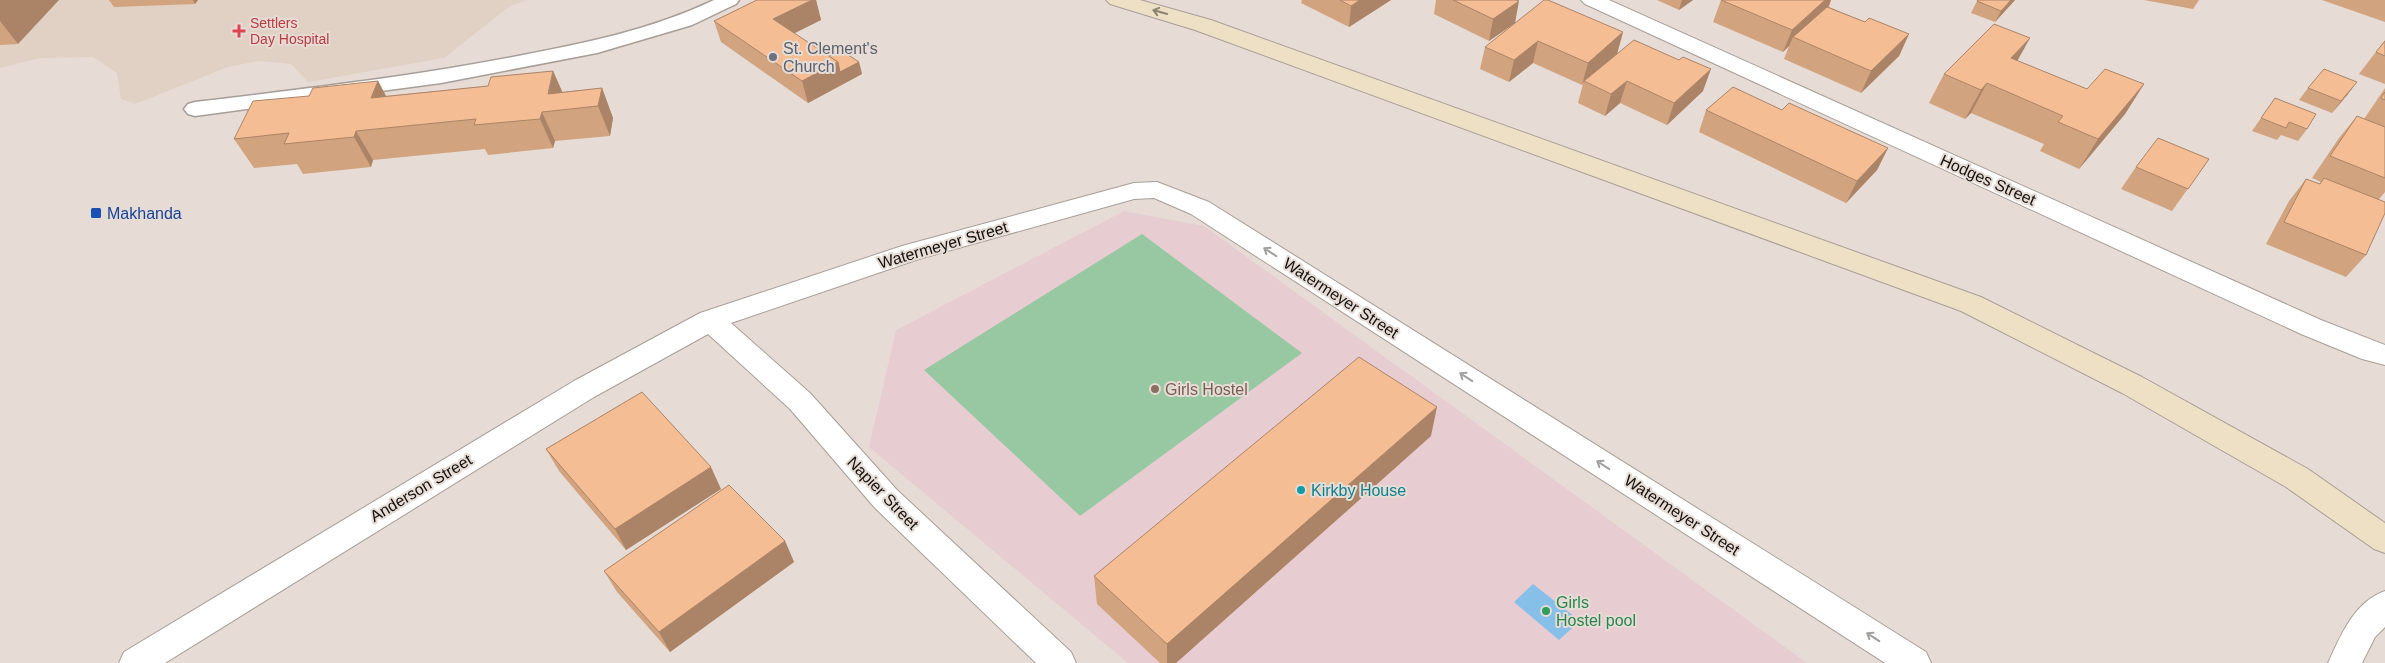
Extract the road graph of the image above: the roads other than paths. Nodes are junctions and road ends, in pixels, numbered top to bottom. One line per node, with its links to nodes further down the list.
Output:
1 (729, 0): 6 (lane)
2 (1117, 0): 5 (street, one-way to 2)
3 (1178, 0): 5 (street)
4 (1592, 0): 8 (street, Hodges Street)
5 (1203, 25): 9 (street)
6 (195, 109)
7 (710, 320): 11 (street, Anderson Street); 12 (street, Napier Street); 13 (street, Watermeyer Street, one-way to 7)
8 (2385, 355)
9 (2385, 540)
10 (2385, 605): 14 (street)
11 (136, 663)
12 (1059, 663)
13 (1914, 663)
14 (2346, 663)

